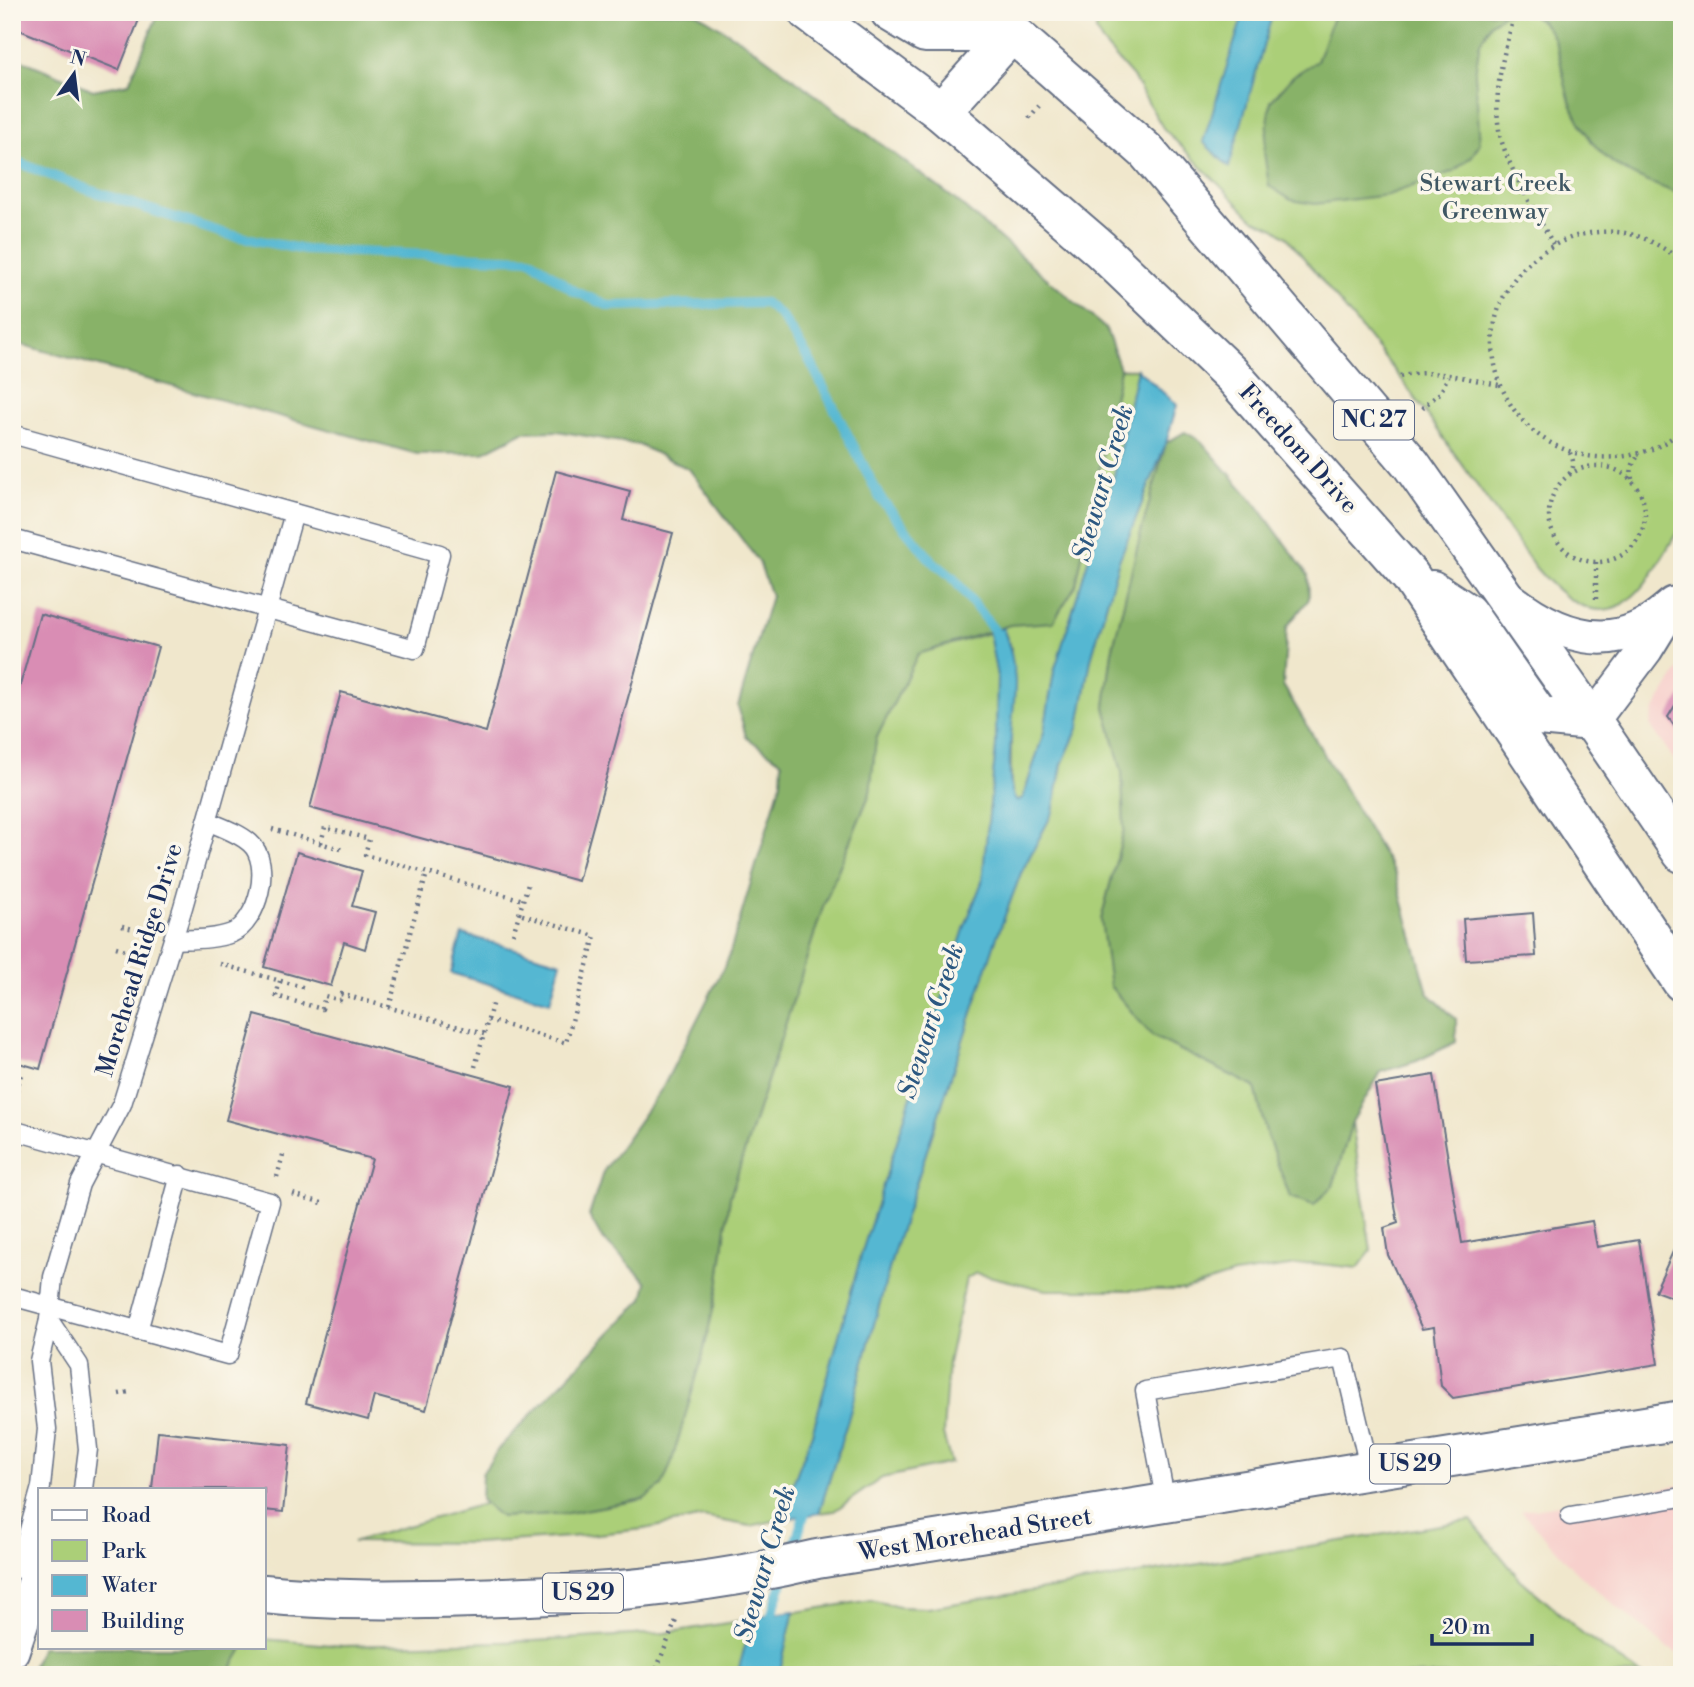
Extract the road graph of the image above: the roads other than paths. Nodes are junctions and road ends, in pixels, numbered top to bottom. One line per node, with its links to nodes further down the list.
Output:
1 (808, 12): 4 (main road, Freedom Drive / NC 27)
2 (890, 12): 3 (main road)
3 (1006, 19): 4 (main road); 9 (main road, NC 27)
4 (941, 112): 8 (main road, Freedom Drive / NC 27)
5 (12, 434): 6 (lane)
6 (294, 513): 11 (lane, Morehead Ridge Drive); 11 (lane)
7 (12, 539): 11 (lane)
8 (1410, 576): 12 (main road); 16 (main road, Freedom Drive / NC 27)
9 (1498, 587): 10 (street); 12 (main road, NC 27)
10 (1677, 597): 12 (street)
11 (267, 609): 13 (lane, Morehead Ridge Drive)
12 (1592, 721): 14 (main road, NC 27)
13 (207, 821): 15 (lane, Morehead Ridge Drive); 15 (lane)
14 (1682, 853)
15 (173, 940): 18 (lane, Morehead Ridge Drive)
16 (1682, 982)
17 (12, 1129): 18 (lane)
18 (96, 1152): 19 (lane); 21 (lane, Morehead Ridge Drive)
19 (180, 1175): 22 (lane); 22 (lane)
20 (12, 1296): 21 (lane)
21 (50, 1313): 22 (lane); 25 (lane, Morehead Ridge Drive); 26 (lane)
22 (138, 1331)
23 (1682, 1420): 24 (main road, West Morehead Street / US 29)
24 (1370, 1471): 29 (main road, West Morehead Street / US 29); 29 (lane)
25 (41, 1488)
26 (83, 1488)
27 (1682, 1497): 30 (lane)
28 (38, 1504): 31 (lane, Morehead Ridge Drive)
29 (1166, 1504): 32 (main road, West Morehead Street / US 29)
30 (1570, 1516)
31 (28, 1562): 33 (street)
32 (266, 1594)
33 (12, 1651)

